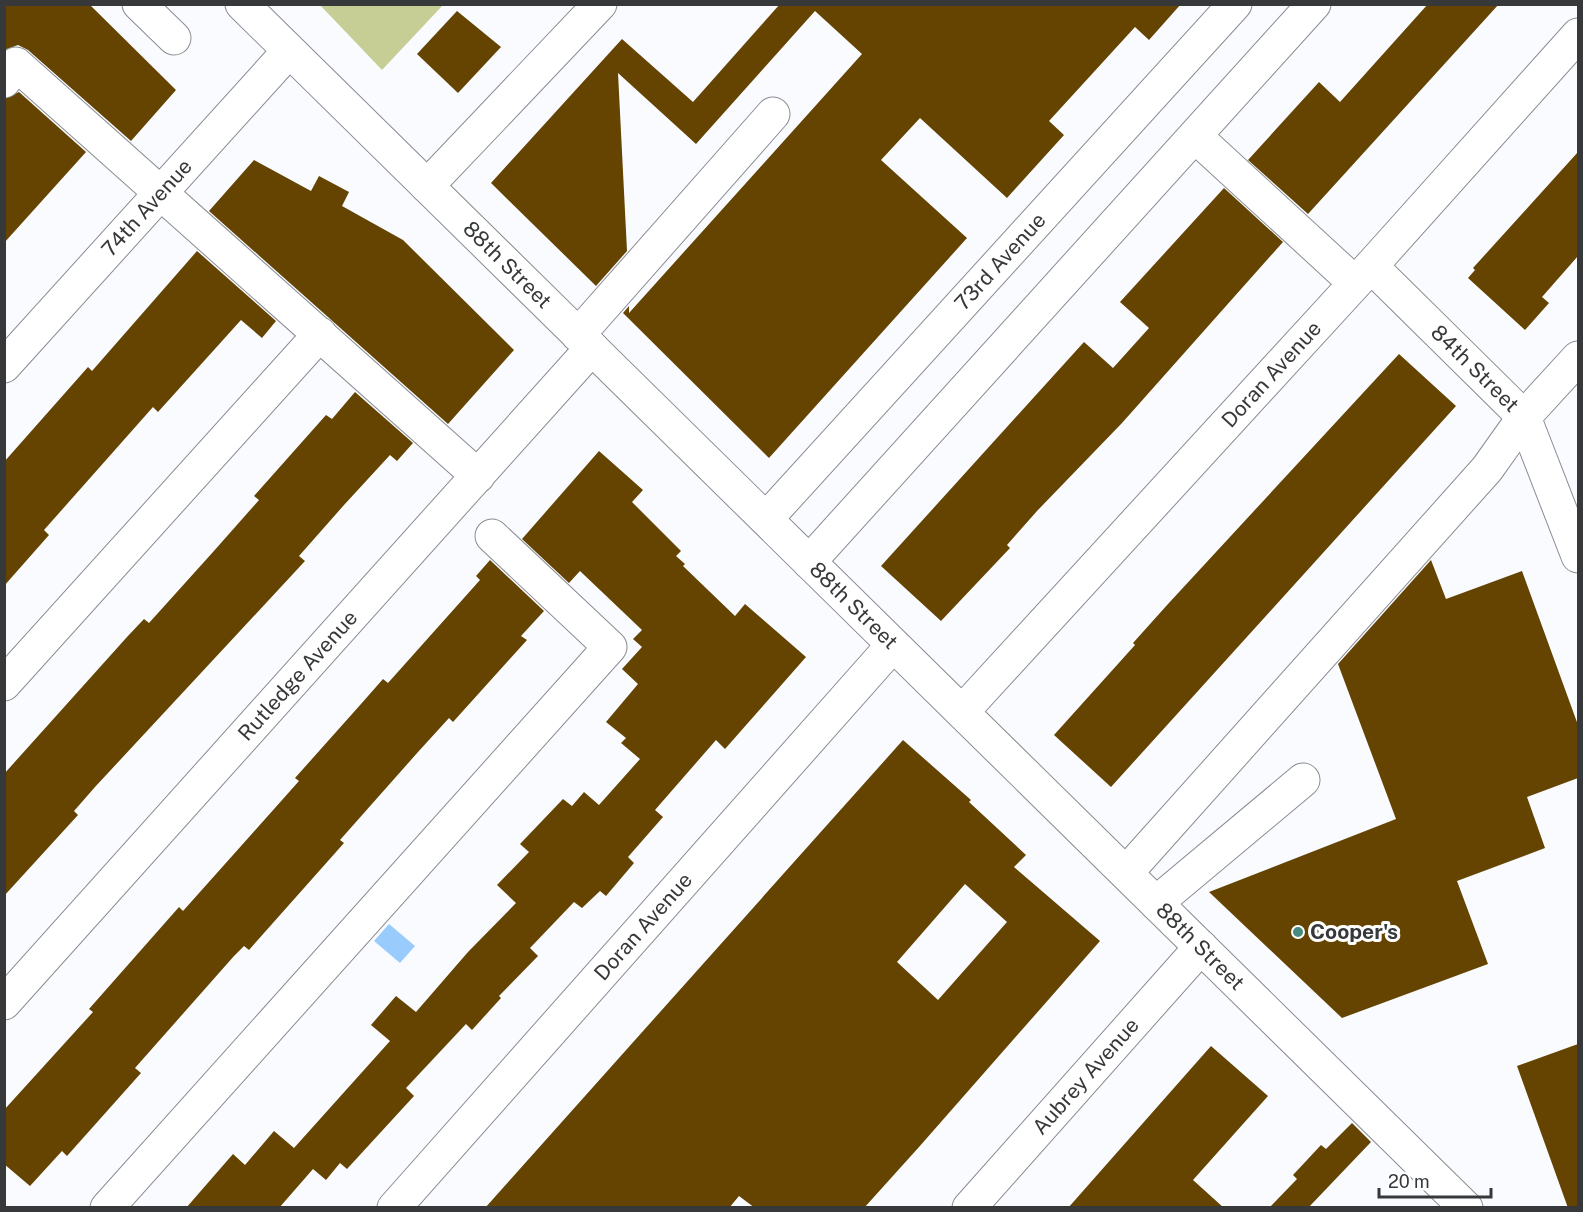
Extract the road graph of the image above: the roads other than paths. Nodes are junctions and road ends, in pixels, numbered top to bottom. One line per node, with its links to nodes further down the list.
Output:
1 (242, 4): 6 (street, 88th Street)
2 (600, 4): 10 (street)
3 (1235, 4): 19 (street, 73rd Avenue)
4 (1314, 4): 9 (street)
5 (1578, 35): 12 (street, Doran Avenue)
6 (289, 51): 10 (street, 88th Street); 11 (street, 74th Avenue)
7 (4, 81): 11 (street)
8 (773, 114): 14 (street, Rutledge Avenue)
9 (1195, 136): 12 (street, 84th Street); 22 (street)
10 (427, 186): 14 (street, 88th Street)
11 (162, 192): 13 (street); 16 (street, 74th Avenue)
12 (1363, 274): 17 (street, 84th Street); 25 (street, Doran Avenue)
13 (320, 334): 18 (street); 24 (street)
14 (585, 342): 18 (street, Rutledge Avenue); 19 (street, 88th Street)
15 (1578, 358): 17 (street)
16 (4, 366)
17 (1524, 417): 21 (street, 84th Street); 27 (street)
18 (478, 476): 30 (street, Rutledge Avenue)
19 (765, 519): 22 (street, 88th Street)
20 (492, 536): 31 (street)
21 (1578, 556)
22 (809, 562): 23 (street, 88th Street)
23 (893, 645): 25 (street, 88th Street); 32 (street, Doran Avenue)
24 (4, 684)
25 (962, 712): 27 (street, 88th Street)
26 (1303, 780): 28 (street)
27 (1126, 873): 28 (street, 88th Street)
28 (1156, 903): 29 (street, 88th Street)
29 (1201, 947): 33 (street, Aubrey Avenue); 34 (street, 88th Street)
30 (4, 1003)
31 (107, 1208)
32 (394, 1208)
33 (969, 1208)
34 (1466, 1208)

